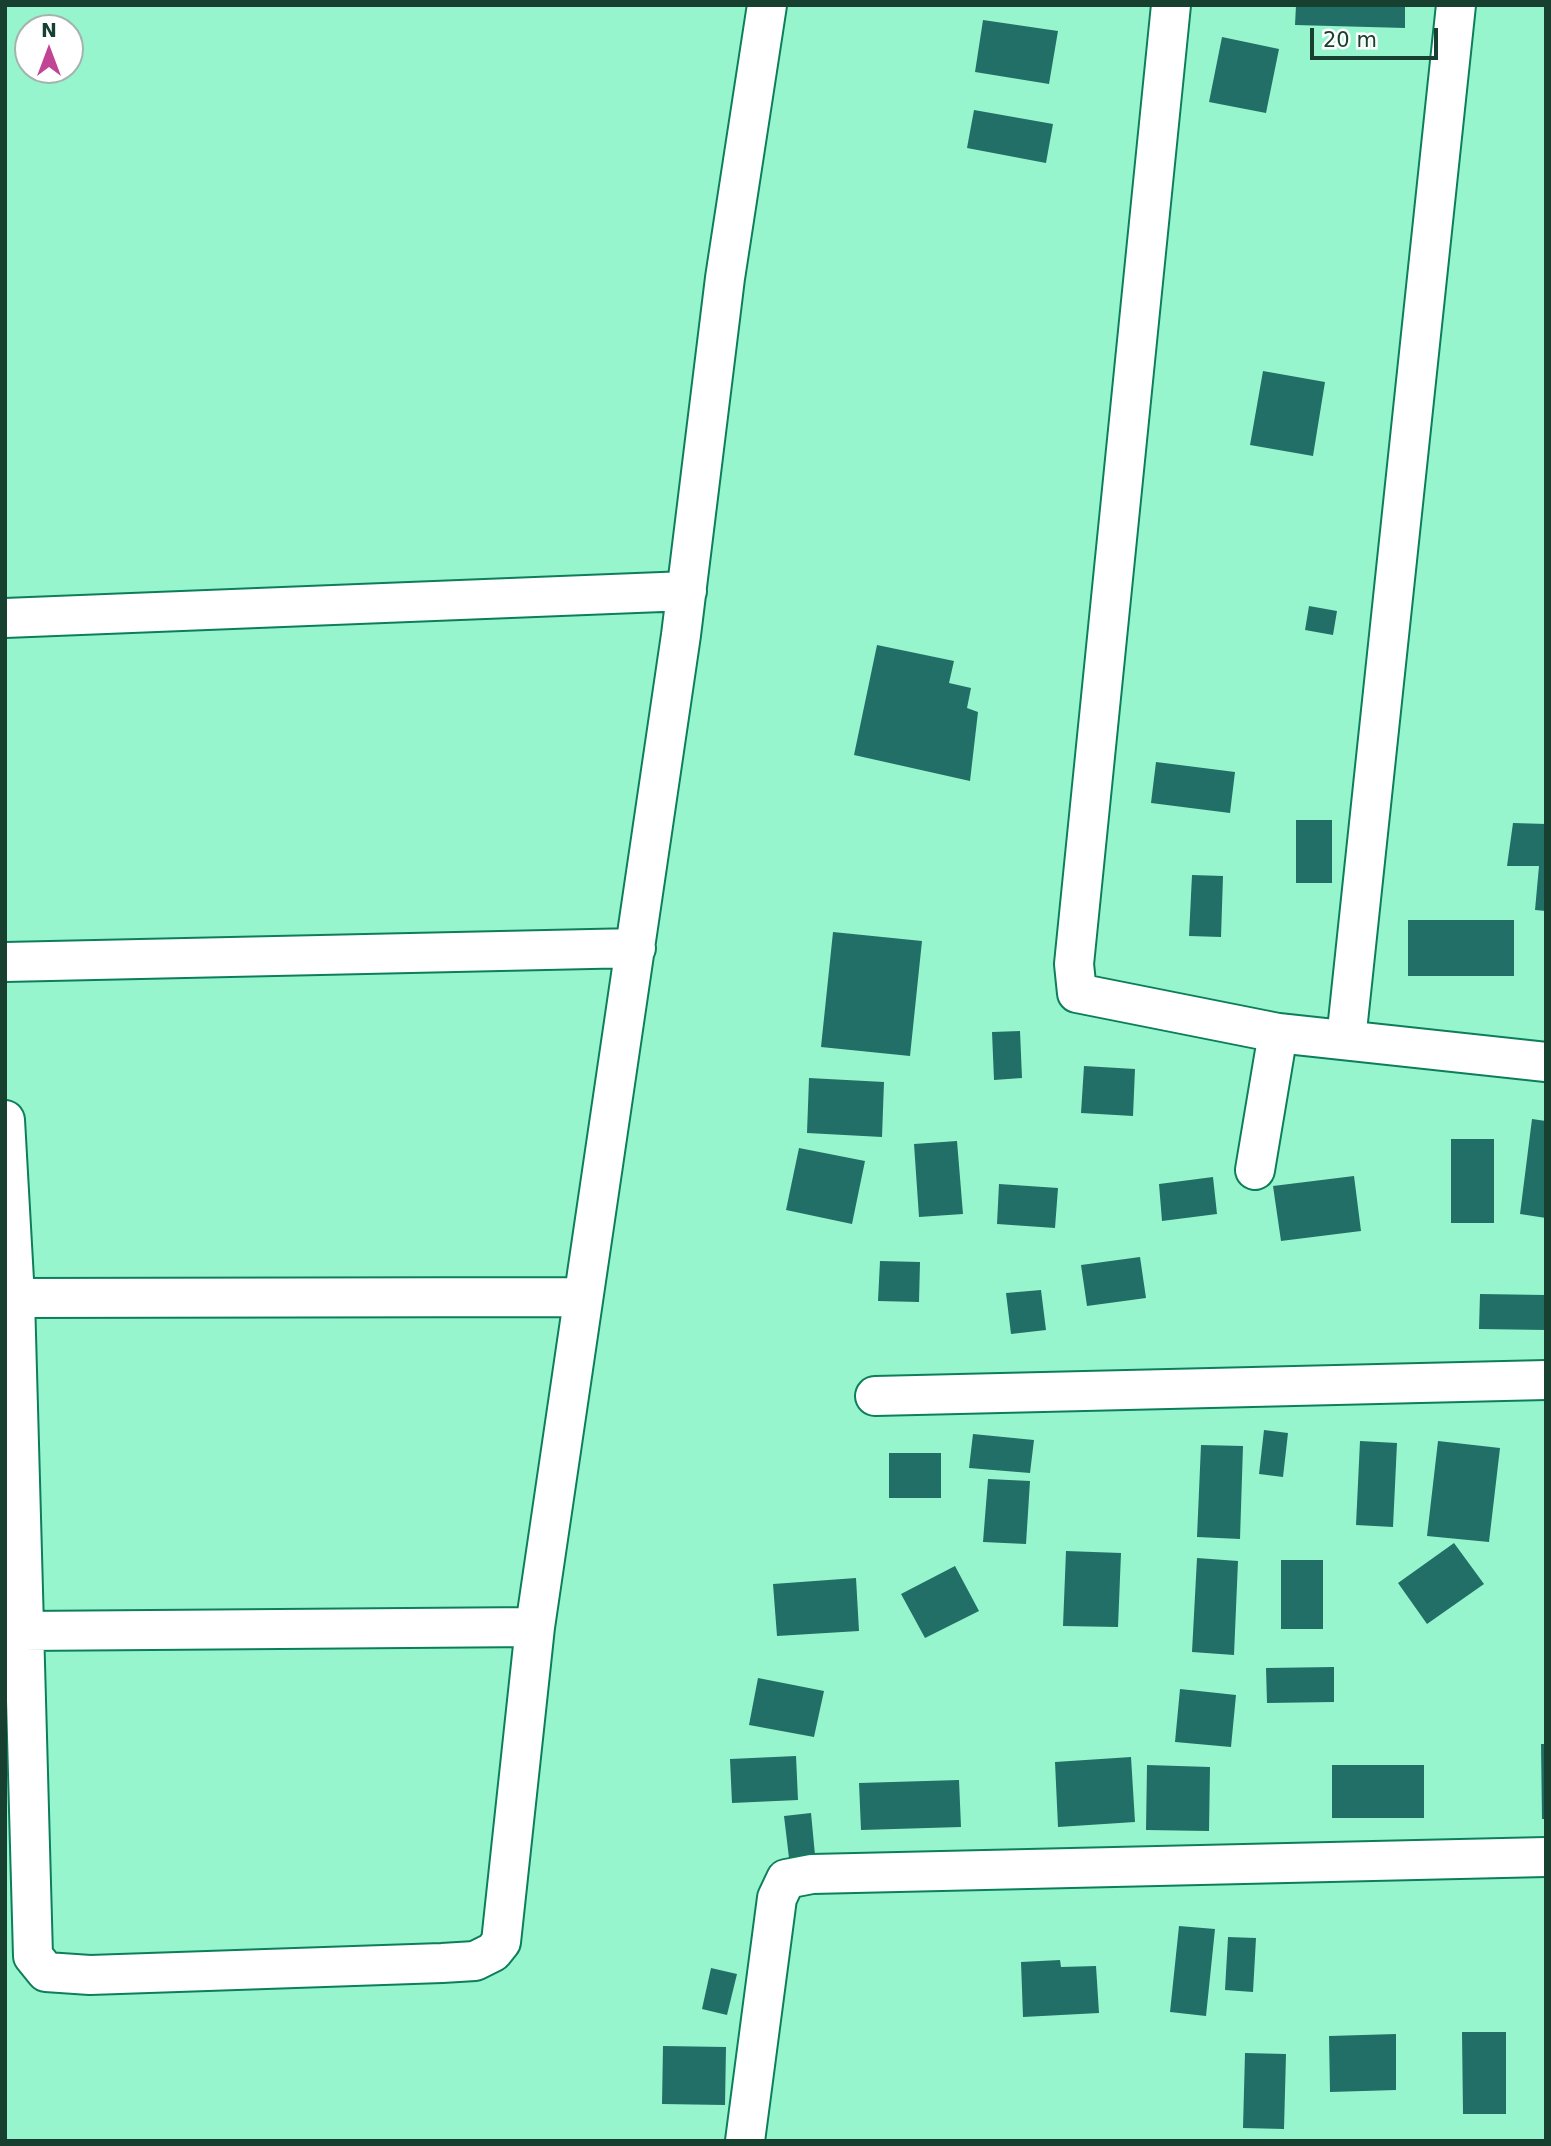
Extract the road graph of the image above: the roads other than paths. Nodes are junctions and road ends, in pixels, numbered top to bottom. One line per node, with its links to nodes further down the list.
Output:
1 (767, 5): 4 (street)
2 (1171, 5): 8 (street)
3 (1456, 5): 9 (street)
4 (687, 591): 5 (street); 6 (street)
5 (5, 618)
6 (636, 948): 7 (street); 13 (street)
7 (5, 962)
8 (1278, 1033): 9 (street); 12 (street)
9 (1346, 1040): 10 (street)
10 (1546, 1062)
11 (5, 1120): 14 (street)
12 (1255, 1170)
13 (582, 1297): 14 (street); 18 (street)
14 (15, 1298): 17 (street)
15 (1546, 1380): 16 (street)
16 (875, 1396)
17 (11, 1401): 19 (street)
18 (535, 1627): 19 (street); 19 (street)
19 (23, 1631)
20 (1546, 1857): 21 (street)
21 (745, 2141)

